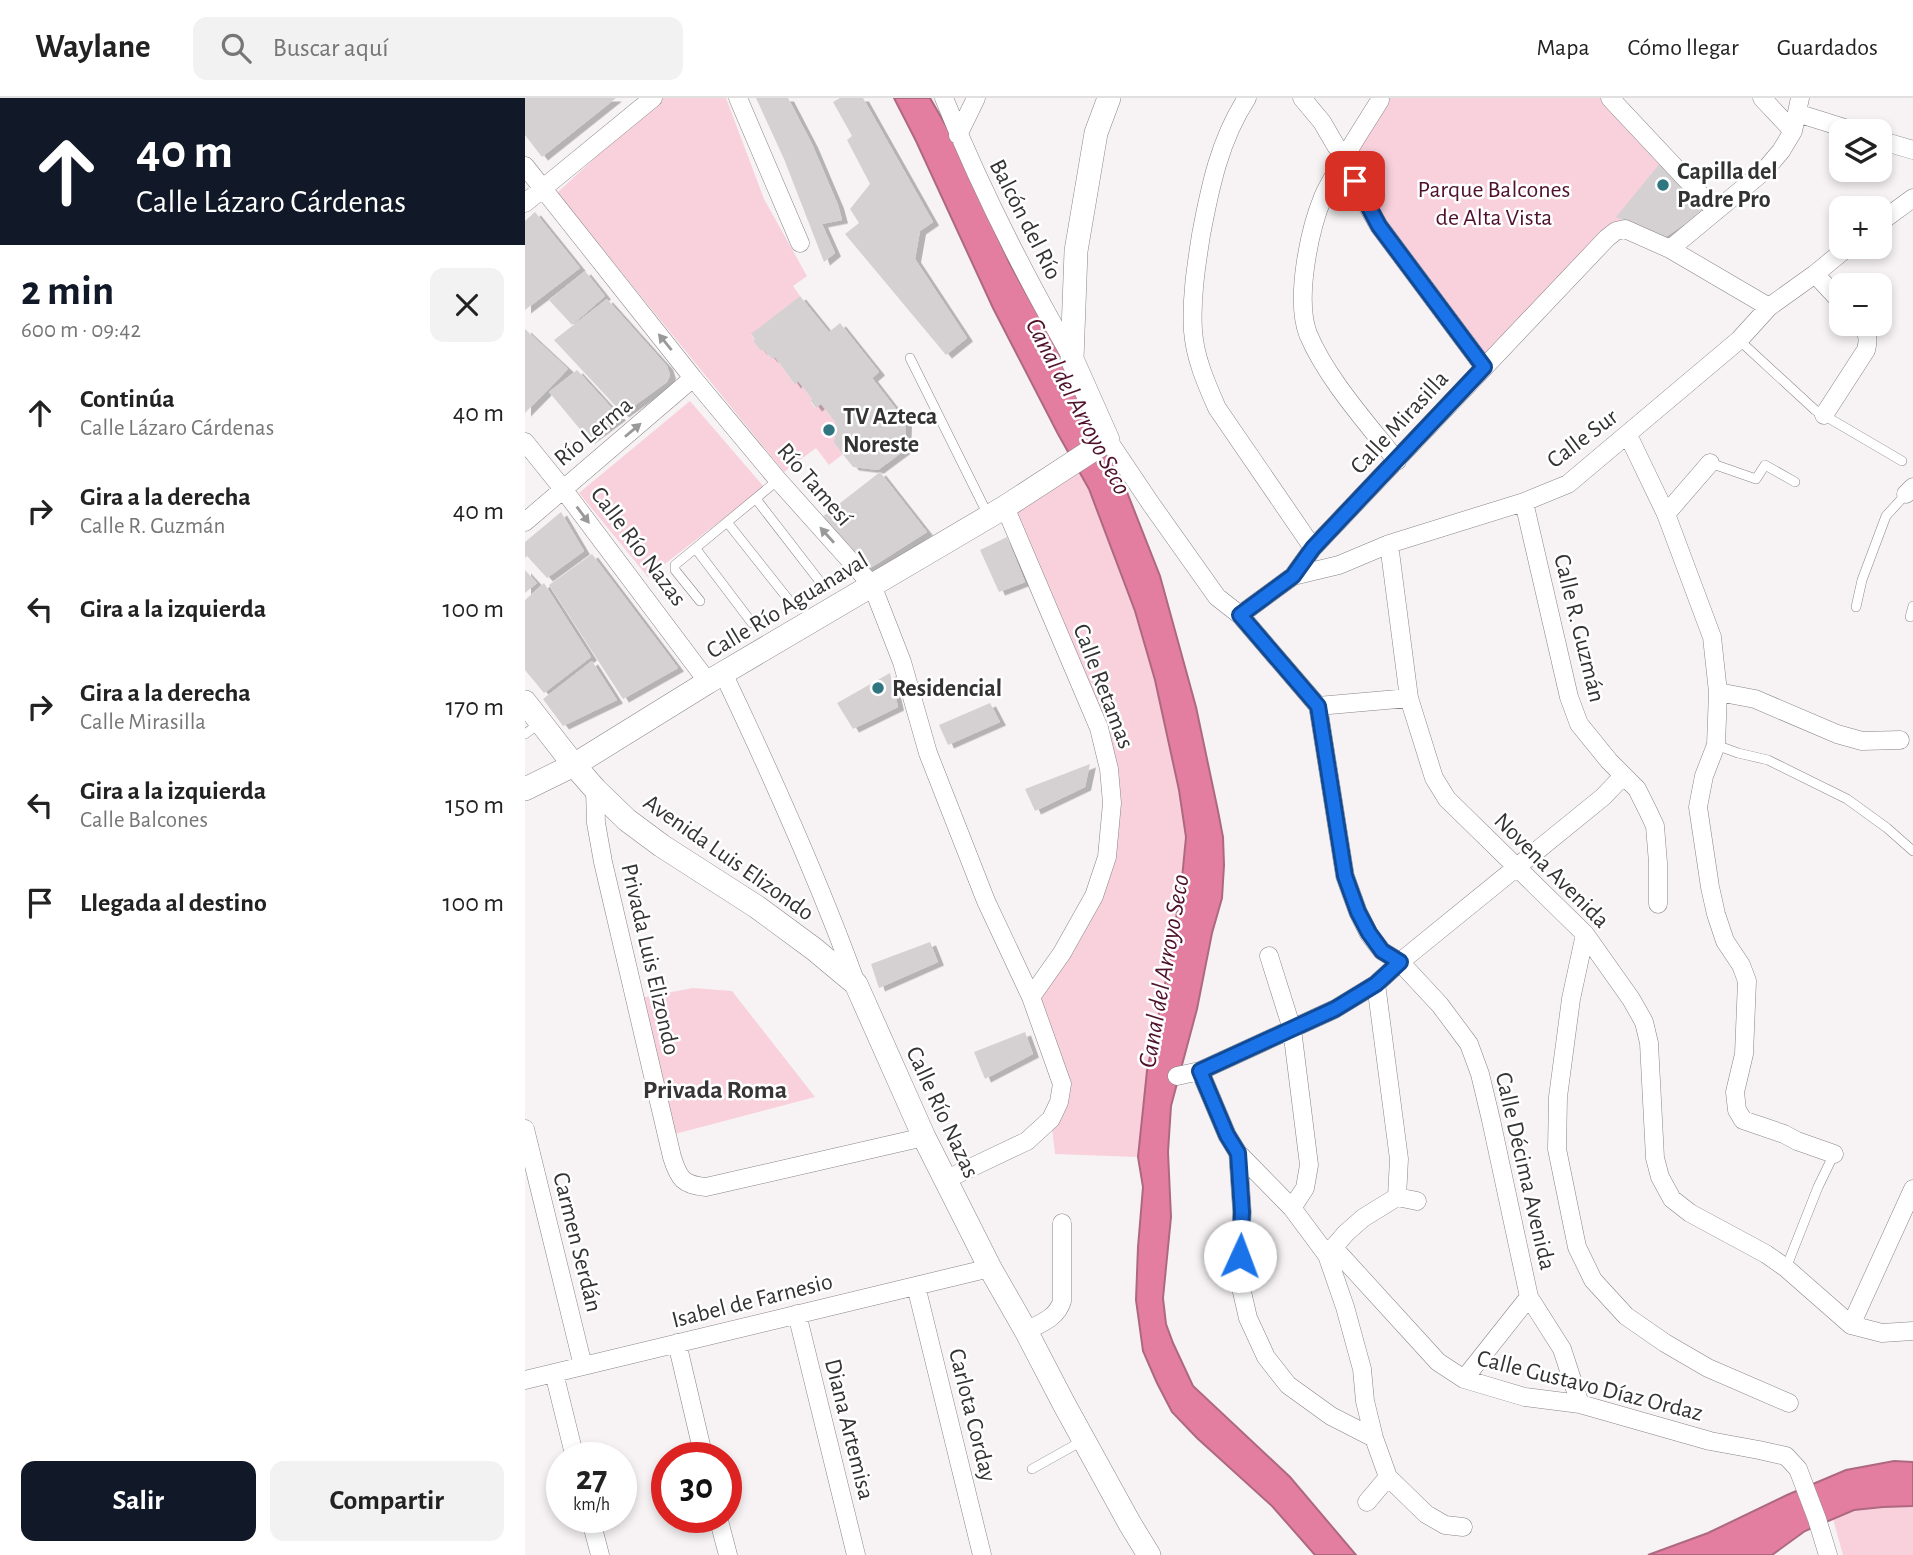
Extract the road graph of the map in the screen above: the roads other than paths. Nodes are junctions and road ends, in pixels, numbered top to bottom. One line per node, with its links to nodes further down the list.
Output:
1 (653, 98): 19 (street)
2 (738, 98): 24 (street)
3 (944, 98): 14 (street, Balcón del Río)
4 (976, 98): 14 (street)
5 (1109, 98): 33 (street)
6 (1247, 98): 54 (street)
7 (1302, 98): 17 (street)
8 (1610, 98): 22 (street)
9 (1762, 98): 13 (street)
10 (1380, 100): 17 (street)
11 (1798, 105): 12 (street); 13 (street)
12 (1829, 119)
13 (1793, 131): 22 (street)
14 (958, 135): 33 (street, Balcón del Río)
15 (1892, 144): 16 (street)
16 (1913, 150)
17 (1346, 154): 34 (street); 40 (street)
18 (525, 166): 19 (street, Río Tamesí)
19 (543, 188): 21 (street); 35 (street, Río Tamesí, one-way to 19)
20 (1913, 198): 23 (street)
21 (525, 202)
22 (1716, 211): 25 (street)
23 (1892, 213)
24 (800, 243)
25 (1670, 249): 29 (street, Calle Mirasilla); 34 (street, Calle Mirasilla)
26 (1833, 259): 27 (street, Calle Sur)
27 (1815, 274): 28 (street); 29 (street, Calle Sur)
28 (1829, 289)
29 (1769, 307): 31 (street, Calle Sur)
30 (1864, 336): 36 (street)
31 (1739, 340): 36 (lane); 37 (street, Calle Sur)
32 (910, 358): 49 (lane)
33 (1073, 359): 38 (street)
34 (1484, 367): 40 (street, Calle Mirasilla)
35 (693, 378): 43 (street, Río Tamesí); 45 (street, Río Lerma, one-way to 35)
36 (1824, 415): 41 (lane)
37 (1628, 435): 48 (street, Calle Sur); 50 (street)
38 (1105, 441): 49 (street, Calle Río Aguanaval); 63 (street)
39 (525, 442): 45 (street, Calle Río Nazas)
40 (1397, 461): 54 (street, Calle Mirasilla)
41 (1902, 461)
42 (1710, 463): 44 (lane); 50 (street)
43 (778, 480): 47 (lane); 58 (street, Río Tamesí, one-way to 43)
44 (1795, 482)
45 (563, 489): 51 (street, Río Lerma); 66 (street, Calle Río Nazas, one-way to 66)
46 (1909, 490): 62 (lane)
47 (756, 499): 52 (lane); 57 (lane)
48 (1524, 502): 53 (street, Calle Sur); 75 (street, Calle R. Guzmán)
49 (997, 512): 58 (street, Calle Río Aguanaval); 86 (street, Calle Retamas)
50 (1666, 514): 67 (street)
51 (525, 522)
52 (727, 522): 55 (lane); 59 (lane)
53 (1389, 544): 56 (street, Calle Sur); 68 (street, Novena Avenida)
54 (1313, 548): 56 (street, Calle Mirasilla)
55 (696, 549): 60 (lane); 65 (lane)
56 (1293, 576): 63 (street, Calle Mirasilla)
57 (821, 583)
58 (872, 585): 66 (street, Calle Río Aguanaval); 86 (street, Río Tamesí)
59 (787, 599)
60 (700, 601)
61 (1913, 606): 64 (lane)
62 (1856, 607)
63 (1240, 615): 70 (street)
64 (1910, 617)
65 (752, 623)
66 (716, 678): 74 (street, Calle Río Aguanaval); 84 (street, Calle Río Nazas)
67 (1718, 692): 72 (street); 73 (street)
68 (1409, 698): 70 (street); 79 (street, Novena Avenida)
69 (525, 702): 71 (street, Avenida Luis Elizondo)
70 (1318, 706): 83 (street, Calle Décima Avenida)
71 (533, 728): 74 (street, Avenida Luis Elizondo)
72 (1907, 741)
73 (1716, 745): 78 (lane); 93 (street)
74 (574, 765): 76 (street, Calle Río Aguanaval); 77 (street, Avenida Luis Elizondo)
75 (1623, 776): 79 (street); 80 (street, Calle R. Guzmán)
76 (525, 789)
77 (595, 789): 84 (street, Avenida Luis Elizondo); 91 (street, Privada Luis Elizondo)
78 (1913, 851)
79 (1517, 869): 81 (street, Novena Avenida); 83 (street)
80 (1658, 904)
81 (1584, 934): 102 (street, Novena Avenida); 114 (street)
82 (1269, 956): 87 (street)
83 (1400, 962): 85 (street); 104 (street, Calle Décima Avenida)
84 (856, 984): 91 (street, Calle Río Nazas)
85 (1376, 984): 87 (street); 96 (street)
86 (1031, 996): 94 (street, Río Tamesí)
87 (1293, 1029): 88 (street); 98 (street)
88 (1200, 1071): 89 (street); 92 (street)
89 (1177, 1076)
90 (525, 1129): 110 (street, Carmen Serdán)
91 (924, 1137): 94 (street, Calle Río Nazas)
92 (1238, 1153): 98 (street); 116 (street)
93 (1834, 1154): 102 (lane)
94 (944, 1180): 101 (street, Calle Río Nazas)
95 (1913, 1189): 106 (street)
96 (1397, 1197): 97 (street); 100 (street)
97 (1417, 1201)
98 (1292, 1208): 100 (street)
99 (1062, 1223): 107 (street)
100 (1330, 1251): 112 (street, Calle Gustavo Díaz Ordaz); 116 (street)
101 (990, 1268): 103 (street, Isabel de Farnesio); 107 (street, Calle Río Nazas)
102 (1786, 1268): 106 (street, Novena Avenida)
103 (916, 1286): 105 (street, Isabel de Farnesio); 129 (street, Carlota Corday)
104 (1529, 1297): 112 (street); 115 (street, Calle Décima Avenida)
105 (797, 1314): 109 (street, Isabel de Farnesio); 128 (street, Diana Artemisa)
106 (1851, 1325): 108 (street, Novena Avenida)
107 (1026, 1331): 117 (street, Calle Río Nazas)
108 (1913, 1331)
109 (677, 1343): 110 (street, Isabel de Farnesio); 119 (street)
110 (583, 1366): 111 (street, Isabel de Farnesio)
111 (554, 1373): 113 (street, Isabel de Farnesio); 118 (street)
112 (1464, 1379): 115 (street, Calle Gustavo Díaz Ordaz)
113 (525, 1380)
114 (1789, 1403)
115 (1580, 1404): 131 (street, Calle Gustavo Díaz Ordaz)
116 (1374, 1438): 121 (street)
117 (1084, 1440): 120 (lane); 130 (street, Calle Río Nazas)
118 (571, 1442)
119 (700, 1442)
120 (1032, 1469)
121 (1388, 1477): 122 (street); 123 (street)
122 (1367, 1502)
123 (1464, 1527)
124 (594, 1533): 126 (street)
125 (722, 1533): 127 (street)
126 (600, 1555)
127 (727, 1555)
128 (856, 1555)
129 (982, 1555)
130 (1149, 1555)
131 (1828, 1555)

